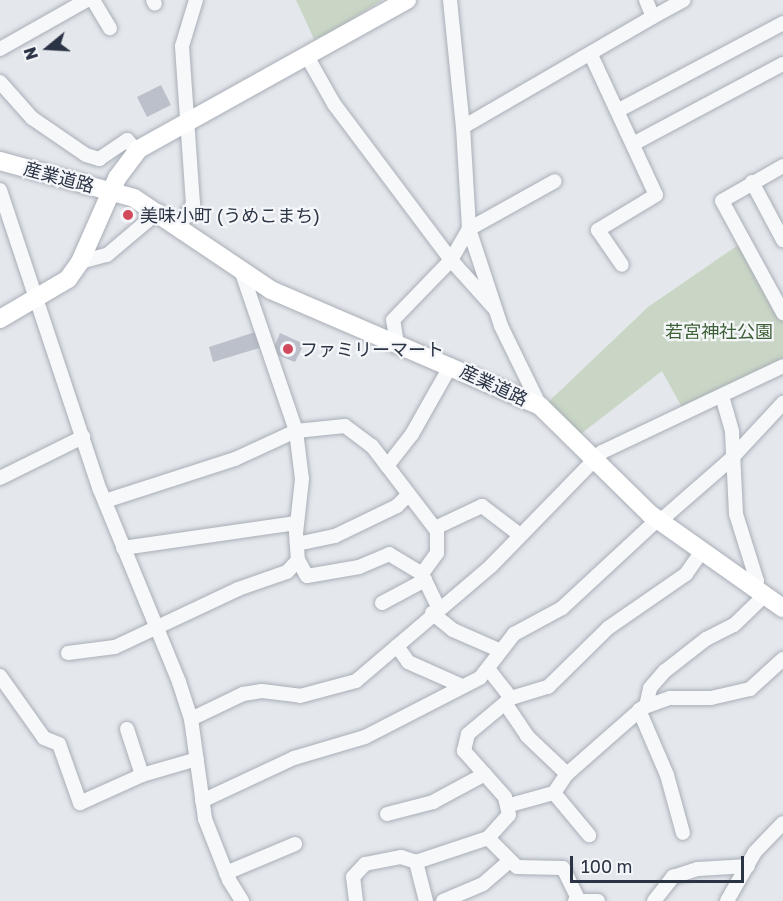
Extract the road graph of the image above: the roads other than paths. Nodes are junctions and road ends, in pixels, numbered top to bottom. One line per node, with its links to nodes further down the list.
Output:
1 (87, 0): 11 (street)
2 (93, 0): 10 (street)
3 (196, 0): 17 (street)
4 (407, 0): 13 (street)
5 (450, 0): 18 (street)
6 (646, 0): 8 (street)
7 (684, 0): 8 (street)
8 (653, 17): 12 (street)
9 (783, 23): 16 (street)
10 (110, 28)
11 (0, 49)
12 (591, 55): 16 (street); 18 (street)
13 (308, 58): 17 (street); 31 (street)
14 (783, 64): 19 (street)
15 (0, 82): 20 (street)
16 (619, 110): 19 (street)
17 (188, 123): 20 (street); 28 (street)
18 (463, 128): 29 (street)
19 (633, 144): 33 (street)
20 (137, 151): 26 (street)
21 (0, 161): 26 (street, 産業道路)
22 (783, 166): 24 (street)
23 (555, 181): 29 (street)
24 (752, 182): 30 (street); 37 (street)
25 (0, 190): 35 (street)
26 (111, 190): 27 (street, 産業道路); 32 (street)
27 (159, 211): 28 (street, 産業道路); 32 (street)
28 (180, 225): 34 (street, 産業道路)
29 (469, 229): 31 (street); 36 (street)
30 (783, 240)
31 (451, 260): 36 (street); 39 (street)
32 (80, 262): 35 (street)
33 (622, 265)
34 (242, 273): 39 (street, 産業道路); 45 (street)
35 (35, 302): 38 (street); 46 (street)
36 (495, 309): 44 (street)
37 (783, 313)
38 (0, 320)
39 (397, 344): 40 (street, 産業道路)
40 (451, 365): 44 (street, 産業道路); 49 (street)
41 (783, 366): 42 (street)
42 (722, 396): 47 (street); 48 (street)
43 (783, 404): 47 (street)
44 (540, 406): 48 (street, 産業道路)
45 (296, 431): 49 (street); 52 (street); 54 (street)
46 (83, 437): 50 (street); 52 (street)
47 (734, 456): 53 (street); 62 (street)
48 (595, 458): 53 (street, 産業道路); 56 (street)
49 (387, 466): 51 (street)
50 (0, 478)
51 (407, 496): 55 (street); 57 (street)
52 (105, 501): 58 (street)
53 (659, 520): 59 (street, 産業道路); 68 (street)
54 (297, 523): 57 (street); 58 (street)
55 (435, 528): 56 (street); 61 (street)
56 (520, 535): 65 (street)
57 (297, 544): 60 (street)
58 (123, 548): 66 (street)
59 (702, 551): 62 (street, 産業道路); 74 (street)
60 (298, 560): 61 (street); 66 (street)
61 (423, 577): 63 (street); 65 (street)
62 (759, 592): 64 (street, 産業道路); 75 (street)
63 (382, 603)
64 (783, 608)
65 (435, 610): 67 (street); 68 (street)
66 (155, 629): 69 (street); 76 (street)
67 (397, 646): 73 (street); 76 (street)
68 (501, 651): 71 (street)
69 (68, 653)
70 (783, 659): 75 (street)
71 (490, 671): 73 (street); 74 (street)
72 (0, 676): 81 (street)
73 (460, 685): 83 (street)
74 (508, 700): 79 (street); 80 (street)
75 (642, 708): 80 (street); 87 (street)
76 (191, 719): 78 (street)
77 (127, 729): 81 (street)
78 (197, 759): 81 (street); 83 (street)
79 (485, 774): 84 (street); 85 (street)
80 (567, 774): 82 (street)
81 (142, 775)
82 (554, 793): 84 (street); 88 (street)
83 (202, 801): 94 (street)
84 (510, 806): 89 (street)
85 (387, 814)
86 (783, 823): 93 (street)
87 (683, 833)
88 (589, 835)
89 (488, 838): 91 (street); 92 (street)
90 (295, 844): 94 (street)
91 (416, 862): 96 (street); 97 (street)
92 (508, 862): 98 (street); 99 (street)
93 (748, 866): 101 (street); 102 (street)
94 (226, 873): 95 (street)
95 (243, 901)
96 (356, 901)
97 (426, 901)
98 (443, 901)
99 (577, 901): 100 (street)
100 (598, 901)
101 (654, 901)
102 (727, 901)

